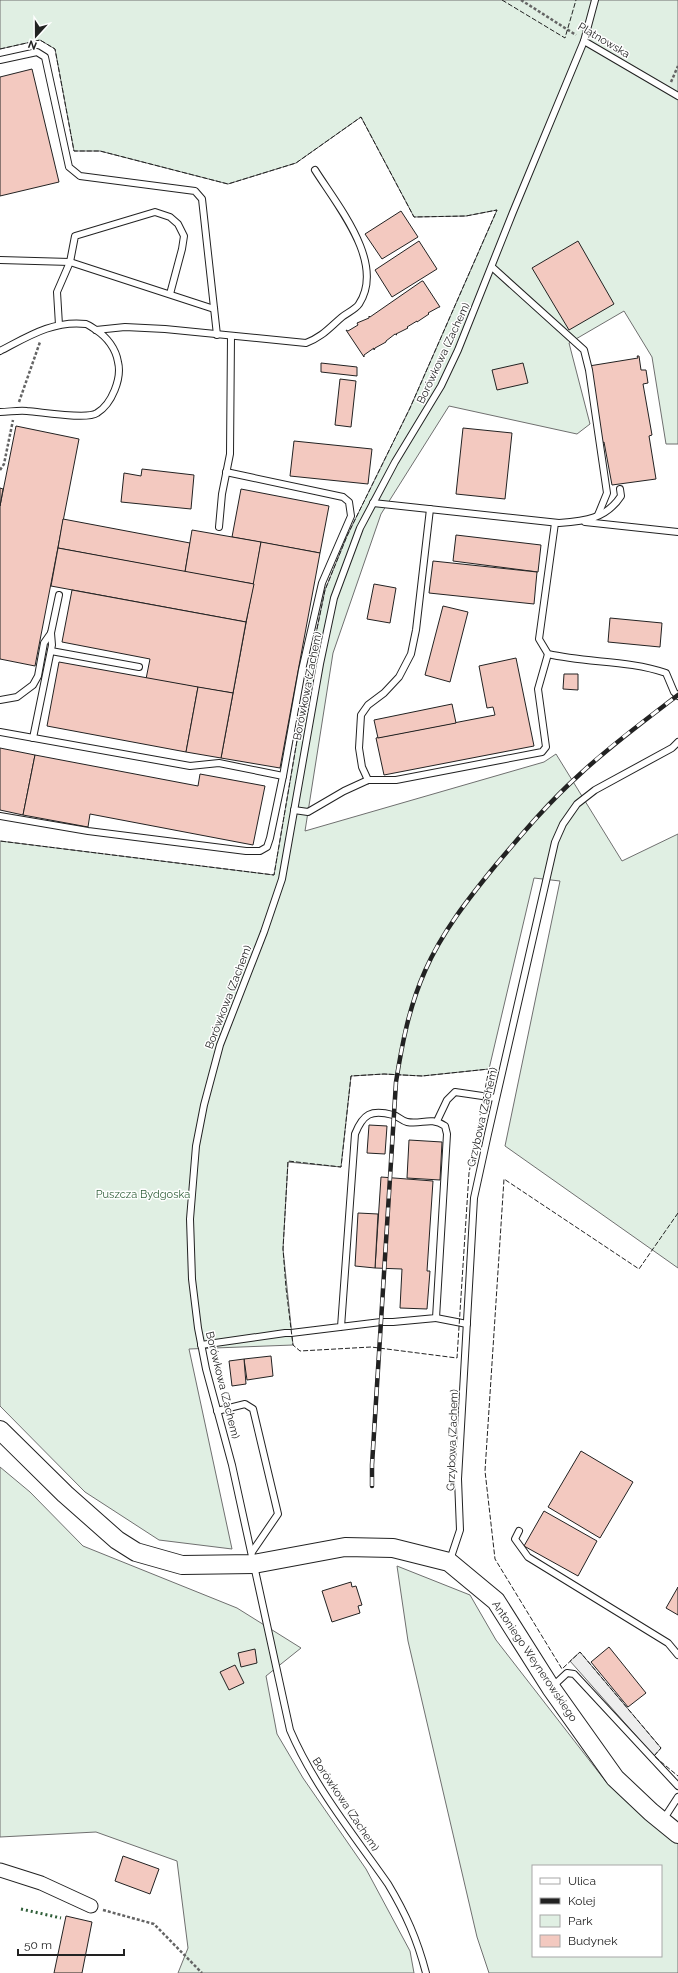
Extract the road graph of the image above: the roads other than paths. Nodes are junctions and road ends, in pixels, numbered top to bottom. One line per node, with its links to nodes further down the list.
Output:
1 (595, 0): 2 (lane, Borówkowa (Zachem))
2 (584, 41): 4 (lane, Plątnowska); 8 (lane, Borówkowa (Zachem))
3 (0, 60): 10 (lane)
4 (678, 96)
5 (315, 170): 14 (lane)
6 (0, 260): 7 (lane)
7 (70, 262): 9 (lane); 9 (lane); 11 (lane)
8 (492, 267): 19 (lane, Borówkowa (Zachem)); 21 (lane)
9 (170, 294): 10 (lane)
10 (214, 309): 13 (lane)
11 (59, 325): 12 (lane); 15 (lane)
12 (96, 330): 13 (lane); 16 (lane)
13 (217, 335): 14 (lane)
14 (231, 336): 17 (lane)
15 (0, 351)
16 (0, 412)
17 (226, 472): 24 (lane); 36 (lane)
18 (620, 489): 21 (lane)
19 (373, 503): 20 (lane); 38 (lane, Borówkowa (Zachem))
20 (430, 510): 23 (lane); 37 (lane)
21 (598, 515): 22 (lane)
22 (585, 522): 23 (lane); 25 (lane)
23 (555, 523): 29 (lane)
24 (219, 527)
25 (678, 532)
26 (59, 595): 27 (lane)
27 (51, 633): 28 (lane); 32 (lane)
28 (51, 651): 30 (lane); 34 (lane)
29 (548, 654): 31 (lane); 37 (lane)
30 (139, 667)
31 (678, 696)
32 (0, 700)
33 (0, 732): 34 (lane)
34 (33, 738): 36 (lane)
35 (678, 742): 40 (lane, Grzybowa (Zachem))
36 (283, 776): 39 (lane)
37 (368, 780): 38 (lane)
38 (294, 810): 45 (lane, Borówkowa (Zachem))
39 (0, 816)
40 (496, 1098): 41 (lane); 43 (lane, Grzybowa (Zachem))
41 (437, 1121): 42 (lane); 44 (lane)
42 (436, 1318): 43 (lane); 44 (lane)
43 (467, 1324): 50 (lane, Grzybowa (Zachem))
44 (341, 1327): 45 (lane)
45 (202, 1345): 46 (lane, Borówkowa (Zachem))
46 (218, 1411): 49 (lane, Borówkowa (Zachem)); 49 (lane)
47 (0, 1430): 49 (street, Antoniego Weynerowskiego)
48 (519, 1530): 51 (lane)
49 (253, 1558): 50 (street, Antoniego Weynerowskiego); 59 (lane, Borówkowa (Zachem))
50 (450, 1562): 52 (street, Antoniego Weynerowskiego)
51 (678, 1655)
52 (551, 1688): 53 (lane); 55 (street, Antoniego Weynerowskiego)
53 (678, 1786)
54 (678, 1797): 55 (lane)
55 (662, 1822): 56 (street, Antoniego Weynerowskiego)
56 (678, 1834)
57 (0, 1870): 58 (street)
58 (91, 1906)
59 (426, 1973)

